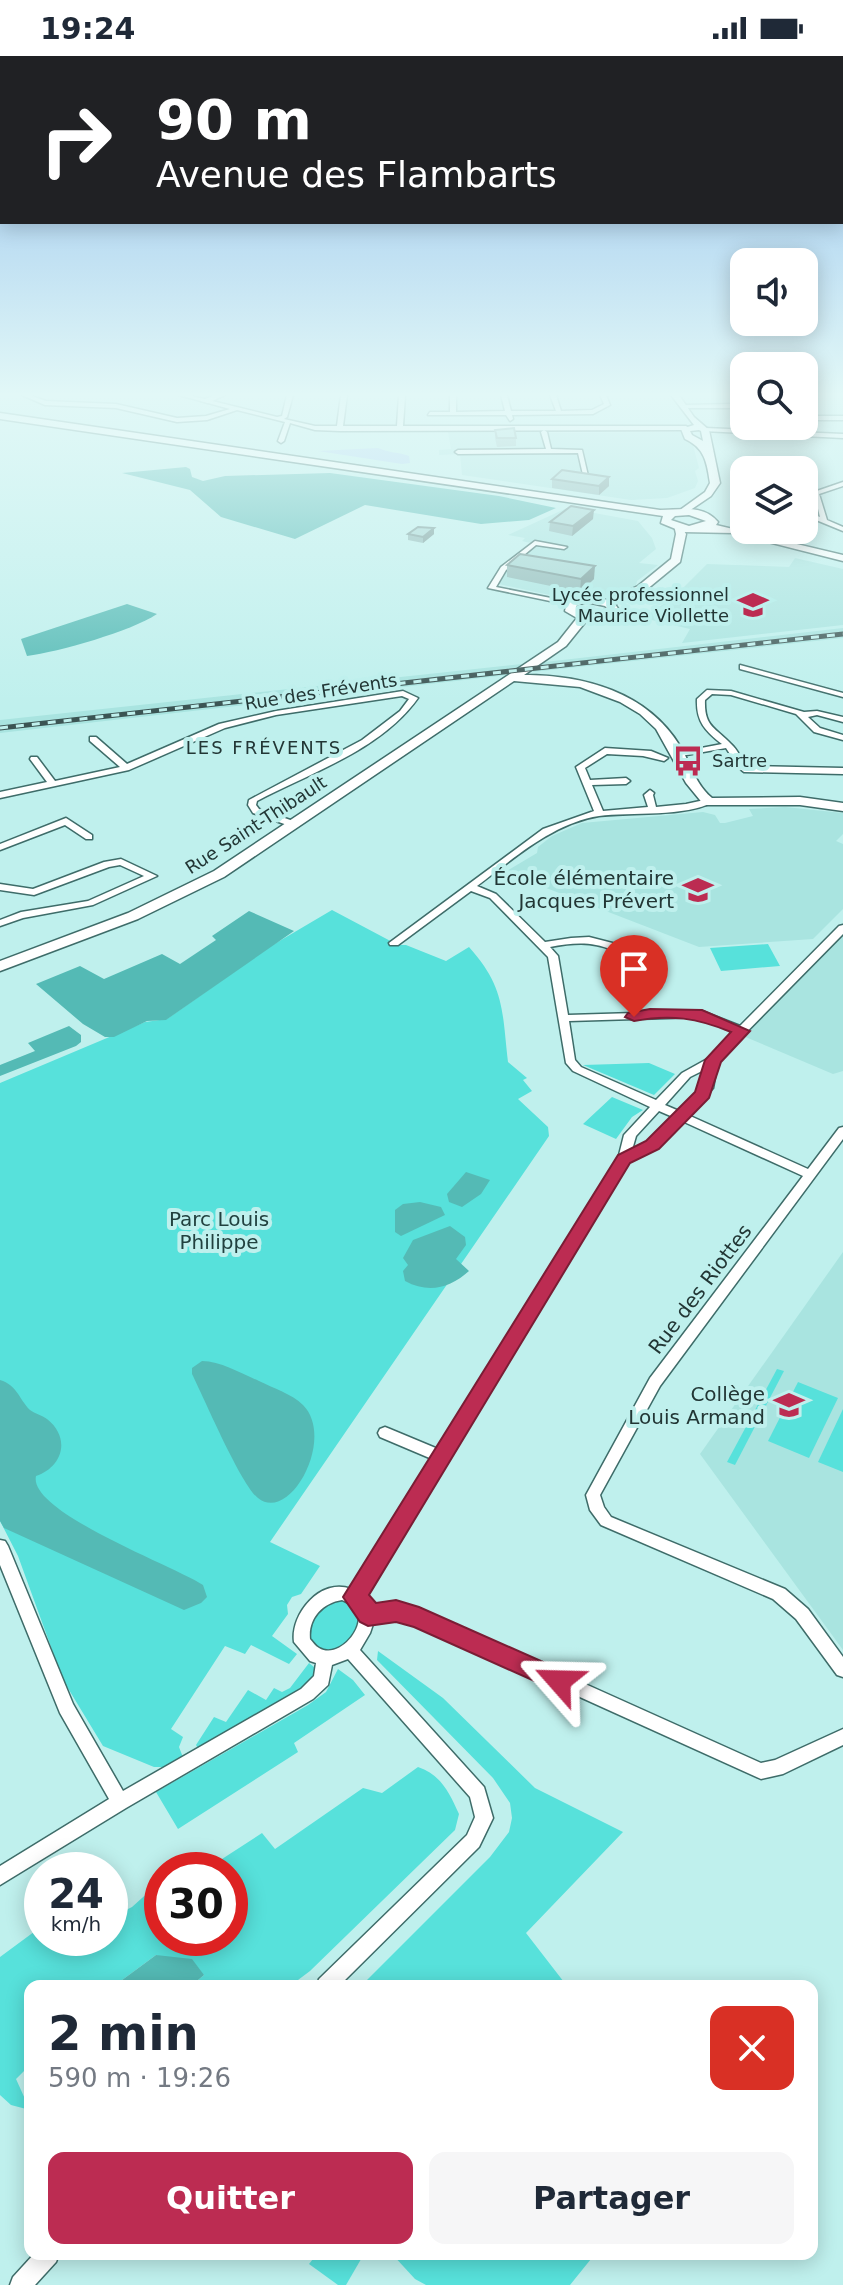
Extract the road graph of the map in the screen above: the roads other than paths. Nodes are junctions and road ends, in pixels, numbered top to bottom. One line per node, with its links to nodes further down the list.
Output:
1 (559, 499): 4 (main road)
2 (701, 499): 4 (main road)
3 (818, 499): 6 (street)
4 (682, 512): 7 (main road); 10 (main road)
5 (818, 519): 6 (street)
6 (824, 521): 9 (street)
7 (709, 524): 8 (main road); 10 (main road); 13 (main road)
8 (730, 528)
9 (843, 529)
10 (683, 530): 14 (main road)
11 (798, 544): 13 (main road)
12 (564, 547): 15 (street)
13 (843, 556)
14 (609, 603): 15 (main road); 16 (main road)
15 (571, 604): 16 (main road)
16 (584, 617): 18 (main road, Rue Saint-Thibault)
17 (743, 667): 20 (street)
18 (511, 678): 19 (main road); 19 (main road); 40 (main road, Rue Saint-Thibault)
19 (540, 678): 26 (main road)
20 (843, 695)
21 (802, 715): 22 (street); 23 (street); 25 (street)
22 (843, 720)
23 (843, 738)
24 (93, 739): 29 (street)
25 (728, 745): 26 (street); 30 (street)
26 (678, 755): 36 (main road)
27 (664, 758): 32 (street)
28 (34, 759): 33 (street)
29 (126, 768): 33 (street, Rue des Frévents); 40 (street, Rue des Frévents)
30 (843, 771)
31 (626, 781): 32 (street)
32 (587, 783): 39 (street)
33 (53, 784): 35 (street, Rue des Frévents)
34 (650, 793): 38 (street)
35 (0, 795)
36 (709, 802): 37 (main road); 38 (street)
37 (843, 807)
38 (653, 810): 39 (street)
39 (600, 814): 44 (street)
40 (293, 824): 50 (main road, Rue Saint-Thibault)
41 (89, 837): 42 (street)
42 (0, 847)
43 (0, 887): 45 (street)
44 (471, 887): 47 (street); 48 (street)
45 (0, 923)
46 (843, 928): 52 (street)
47 (394, 943)
48 (542, 946): 49 (street); 51 (street)
49 (617, 948)
50 (0, 966)
51 (563, 1018): 52 (street); 54 (street)
52 (742, 1031): 53 (street)
53 (713, 1060): 54 (street); 55 (street)
54 (657, 1106): 55 (street); 57 (street)
55 (680, 1116): 57 (street); 58 (street)
56 (843, 1131): 58 (street, Rue des Riottes)
57 (624, 1159): 60 (street)
58 (810, 1175): 66 (street, Rue des Riottes)
59 (385, 1433): 60 (street)
60 (441, 1457): 62 (street)
61 (0, 1546): 68 (street)
62 (355, 1597): 63 (street); 65 (street)
63 (368, 1615): 64 (street); 67 (street)
64 (350, 1650): 65 (street); 70 (street)
65 (325, 1659): 68 (street)
66 (843, 1670)
67 (843, 1737)
68 (120, 1802): 69 (street)
69 (0, 1876)
70 (332, 1980)
71 (43, 2260): 72 (street)
72 (21, 2285)

